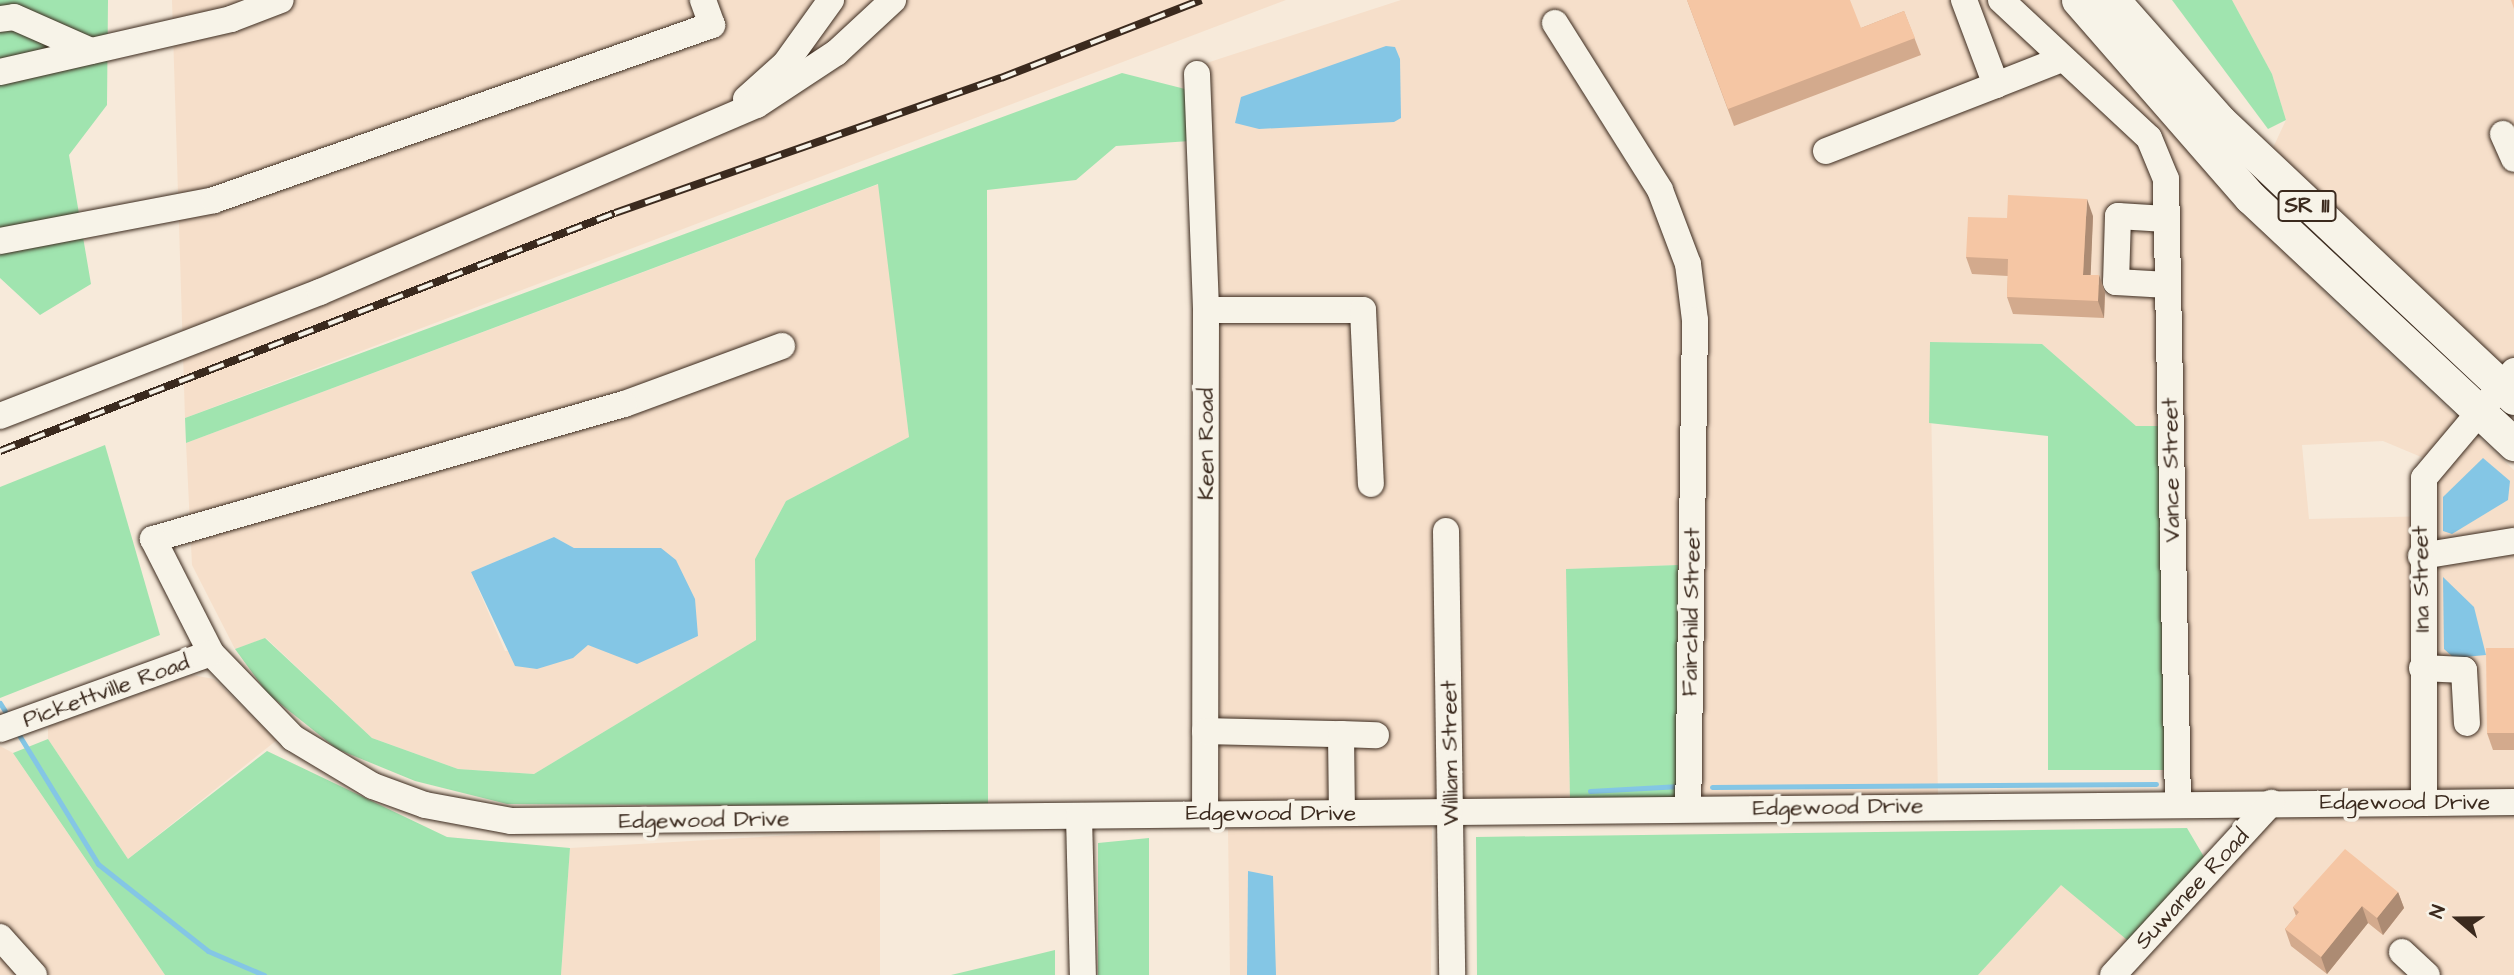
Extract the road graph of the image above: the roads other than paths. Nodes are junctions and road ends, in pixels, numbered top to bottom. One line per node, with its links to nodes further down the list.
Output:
1 (281, 0): 11 (street)
2 (703, 0): 21 (street)
3 (831, 0): 16 (street)
4 (893, 0): 16 (street)
5 (1964, 0): 15 (street)
6 (2001, 0): 12 (street)
7 (2078, 0): 26 (main road, SR 111)
8 (2113, 0): 25 (main road, SR 111)
9 (0, 19): 11 (street)
10 (1555, 23): 44 (street, Fairchild Street)
11 (91, 51): 13 (street)
12 (2062, 59): 15 (street); 20 (street, Vance Street)
13 (0, 72)
14 (1197, 74): 23 (street, Keen Road)
15 (1996, 85): 18 (street)
16 (729, 114): 27 (street)
17 (2504, 134): 19 (street)
18 (1826, 150)
19 (2514, 159)
20 (2166, 219): 22 (street, Vance Street); 22 (street)
21 (0, 241)
22 (2168, 285): 43 (street, Vance Street)
23 (1206, 310): 29 (street); 37 (street, Keen Road)
24 (782, 346): 33 (street, Edgewood Drive)
25 (2510, 385): 26 (street, Ina Street)
26 (2478, 411): 28 (main road, SR 111); 32 (street, Ina Street)
27 (0, 416)
28 (2514, 444)
29 (1371, 484)
30 (1446, 531): 45 (street, William Street)
31 (2514, 541): 32 (street)
32 (2421, 556): 34 (street, Ina Street)
33 (211, 653): 36 (street, Pickettville Road); 48 (street, Edgewood Drive)
34 (2422, 668): 35 (street); 40 (street, Ina Street)
35 (2467, 723)
36 (0, 729)
37 (1205, 731): 38 (street); 47 (street, Keen Road)
38 (1341, 734): 39 (street); 46 (street)
39 (1376, 735)
40 (2424, 801): 41 (street, Edgewood Drive); 42 (street, Edgewood Drive)
41 (2514, 802)
42 (2271, 803): 43 (street, Edgewood Drive); 54 (street, Suwanee Road)
43 (2178, 805): 44 (street, Edgewood Drive)
44 (1688, 808): 45 (street, Edgewood Drive)
45 (1451, 812): 46 (street, Edgewood Drive); 53 (street, William Street)
46 (1342, 813): 47 (street, Edgewood Drive)
47 (1205, 814): 48 (street, Edgewood Drive)
48 (1079, 816): 52 (street)
49 (0, 937): 51 (street)
50 (2402, 952): 55 (street)
51 (34, 975)
52 (1083, 975)
53 (1452, 975)
54 (2113, 975)
55 (2427, 975)

